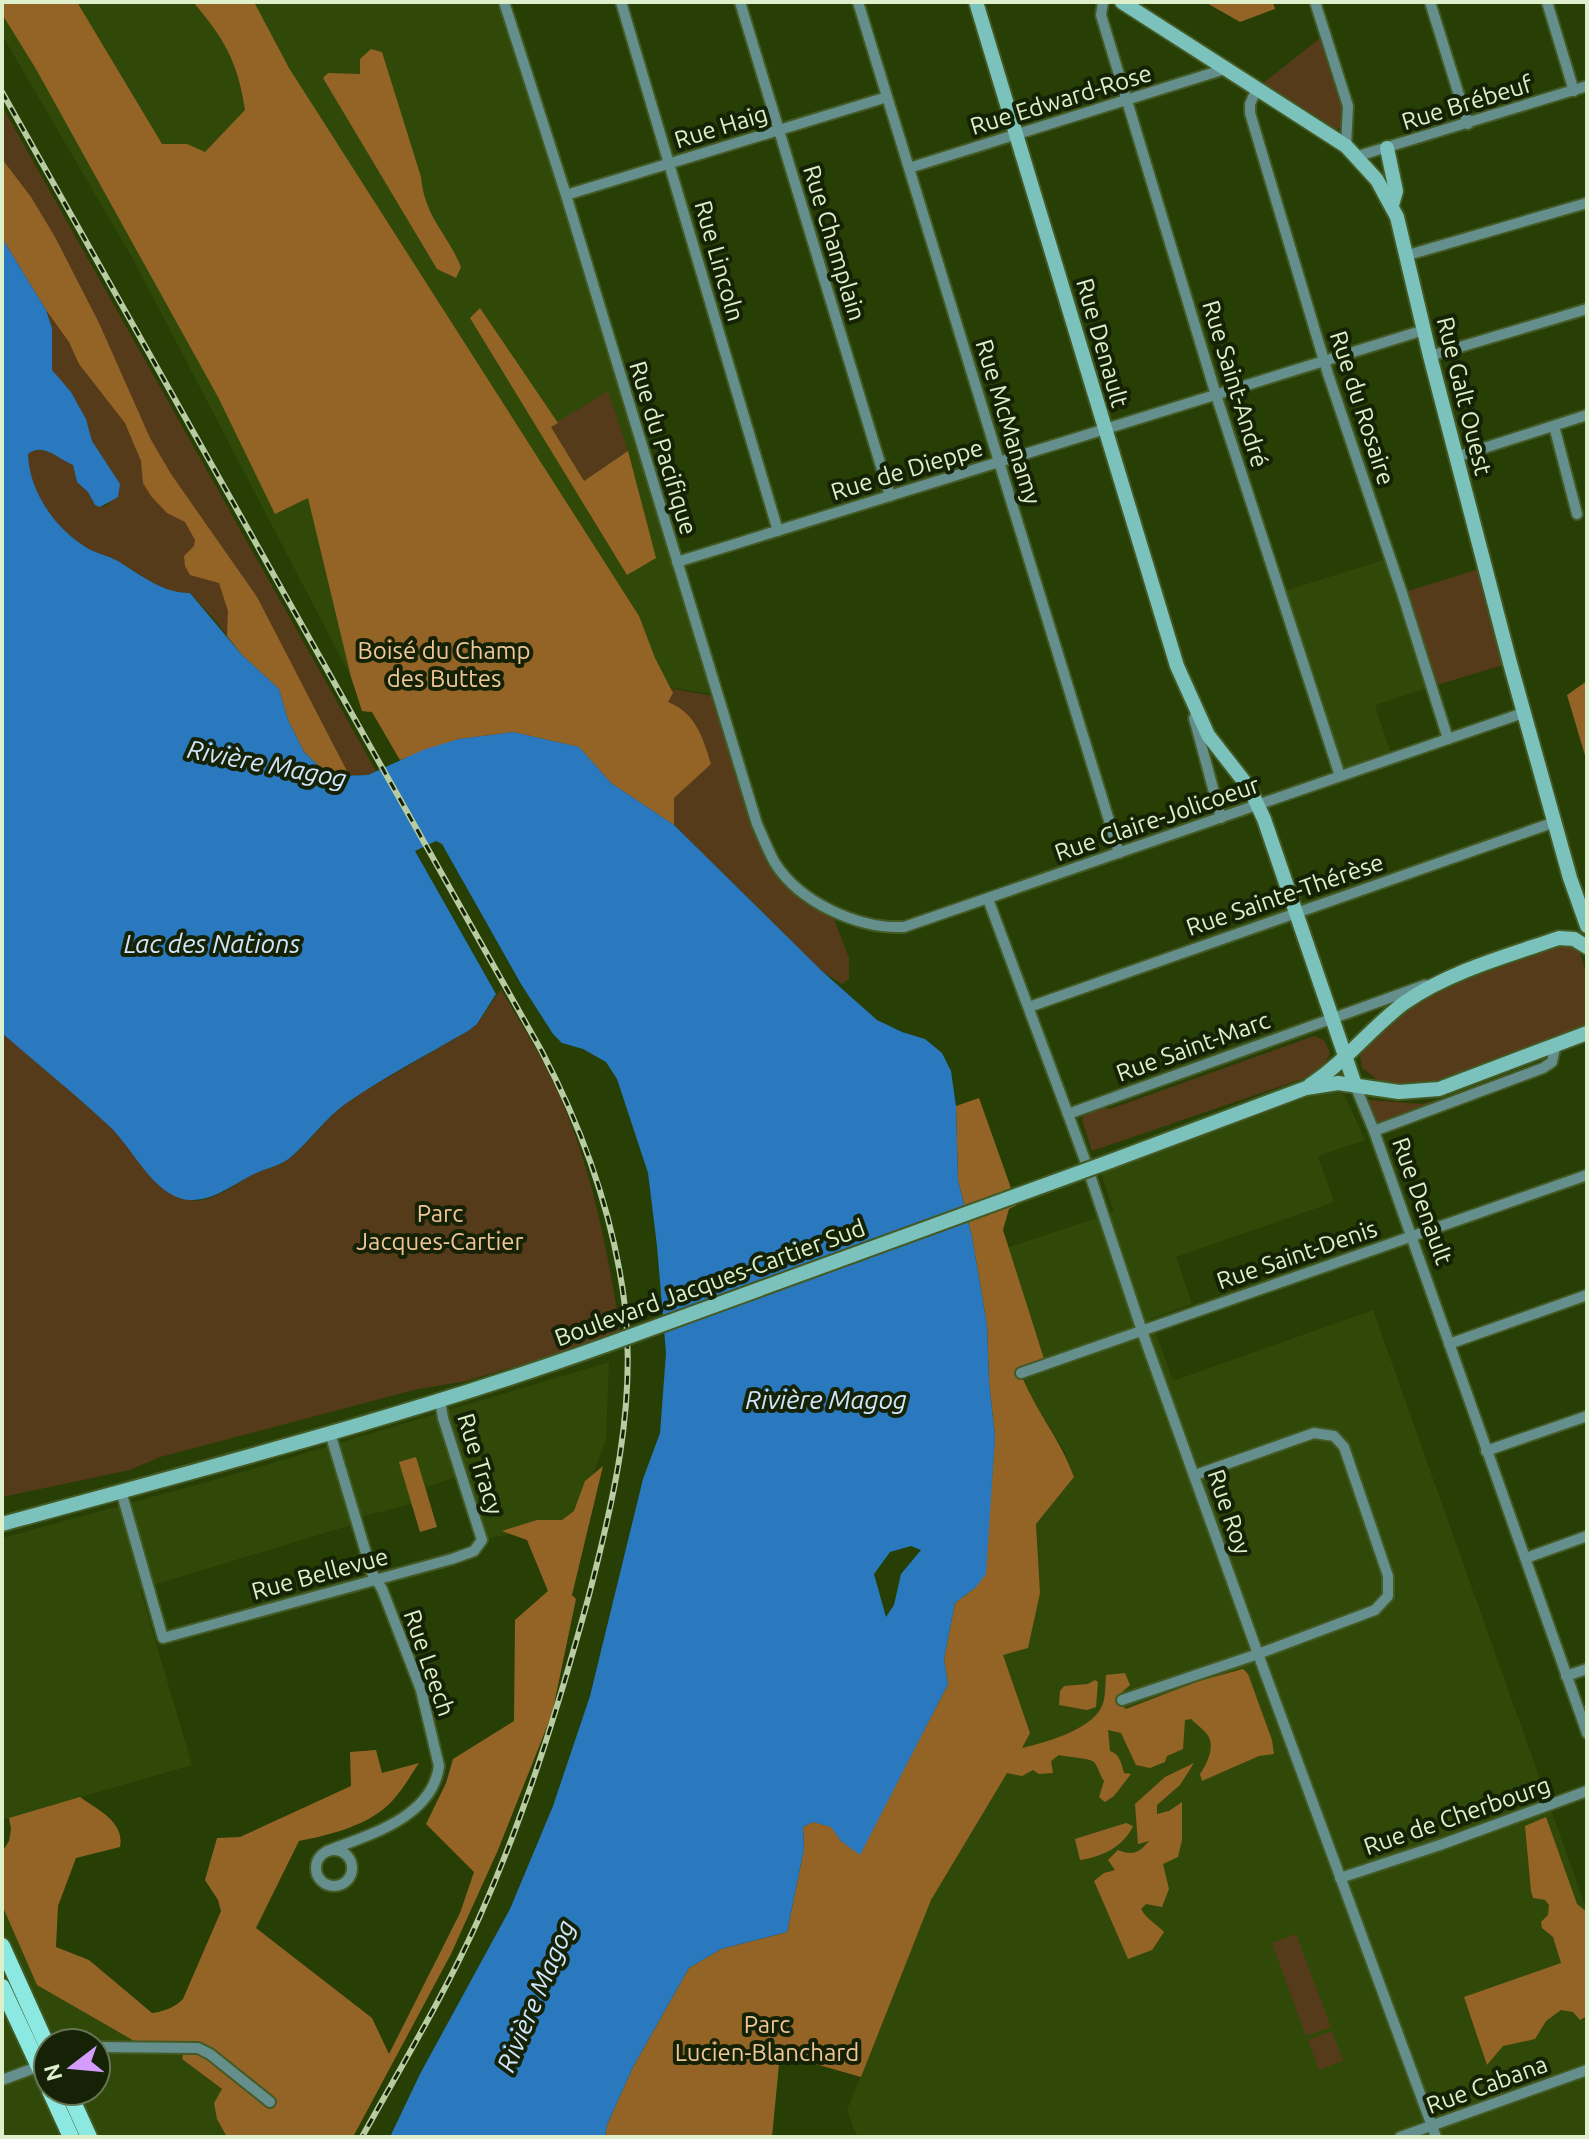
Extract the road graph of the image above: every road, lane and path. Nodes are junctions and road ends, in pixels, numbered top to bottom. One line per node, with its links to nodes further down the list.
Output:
1 (504, 2): 27 (street, Rue du Pacifique)
2 (621, 2): 25 (street, Rue Lincoln)
3 (740, 2): 19 (street, Rue Champlain)
4 (858, 2): 15 (street, Rue McManamy)
5 (976, 2): 21 (main road, Rue Denault)
6 (1103, 2): 16 (street, Rue Saint-André)
7 (1122, 2): 11 (main road, Rue Galt Ouest)
8 (1315, 2): 17 (street)
9 (1430, 2): 18 (street)
10 (1547, 2): 14 (street)
11 (1225, 69): 13 (main road, Rue Galt Ouest); 16 (street, Rue Edward-Rose)
12 (1587, 86): 14 (street, Rue Brébeuf)
13 (1257, 88): 20 (main road, Rue Galt Ouest); 34 (street, Rue du Rosaire)
14 (1574, 91): 18 (street, Rue Brébeuf)
15 (887, 97): 19 (street, Rue Haig); 26 (street, Rue McManamy)
16 (1127, 100): 21 (street, Rue Edward-Rose); 35 (street, Rue Saint-André)
17 (1346, 121): 20 (street); 22 (street)
18 (1468, 124): 23 (street, Rue Brébeuf)
19 (779, 130): 25 (street, Rue Haig); 41 (street, Rue Champlain)
20 (1324, 131): 22 (main road, Rue Galt Ouest)
21 (1018, 134): 26 (street, Rue Edward-Rose); 38 (main road, Rue Denault)
22 (1346, 146): 24 (main road, Rue Galt Ouest)
23 (1387, 148): 24 (street, Rue Brébeuf); 29 (main road)
24 (1358, 156): 29 (main road, Rue Galt Ouest)
25 (669, 163): 27 (street, Rue Haig); 43 (street, Rue Lincoln)
26 (909, 168): 40 (street, Rue McManamy)
27 (566, 195): 44 (street, Rue du Pacifique)
28 (1587, 203): 30 (street)
29 (1392, 205): 30 (main road, Rue Galt Ouest)
30 (1408, 255): 32 (main road, Rue Galt Ouest)
31 (1587, 309): 33 (street)
32 (1424, 330): 33 (main road, Rue Galt Ouest); 34 (street, Rue de Dieppe)
33 (1430, 356): 39 (main road, Rue Galt Ouest)
34 (1325, 361): 35 (street, Rue de Dieppe); 47 (street, Rue du Rosaire)
35 (1216, 395): 38 (street, Rue de Dieppe); 48 (street, Rue Saint-André)
36 (1587, 415): 37 (street)
37 (1554, 426): 39 (street); 42 (street)
38 (1105, 429): 40 (street, Rue de Dieppe); 45 (main road, Rue Denault)
39 (1456, 457): 46 (main road, Rue Galt Ouest)
40 (999, 462): 41 (street, Rue de Dieppe); 52 (street, Rue McManamy)
41 (890, 496): 43 (street, Rue de Dieppe)
42 (1577, 514)
43 (778, 531): 44 (street, Rue de Dieppe)
44 (677, 562): 53 (street, Rue du Pacifique)
45 (1189, 696): 49 (main road, Rue Denault); 50 (street, Rue Denault)
46 (1523, 713): 47 (street, Rue Claire-Jolicoeur); 51 (main road, Rue Galt Ouest)
47 (1448, 739): 48 (street, Rue Claire-Jolicoeur)
48 (1340, 776): 49 (street, Rue Claire-Jolicoeur)
49 (1257, 805): 50 (street, Rue Claire-Jolicoeur); 55 (main road, Rue Denault)
50 (1221, 818): 52 (street, Rue Claire-Jolicoeur)
51 (1555, 822): 55 (street, Rue Sainte-Thérèse); 56 (main road, Rue Galt Ouest)
52 (1119, 853): 54 (street, Rue Claire-Jolicoeur)
53 (805, 893): 54 (street, Rue Claire-Jolicoeur)
54 (988, 899): 59 (street, Rue Roy)
55 (1297, 912): 59 (street, Rue Sainte-Thérèse); 60 (main road, Rue Denault)
56 (1587, 926)
57 (1587, 947): 58 (main road, Boulevard Jacques-Cartier Sud)
58 (1454, 975): 60 (street, Rue Saint-Marc); 64 (main road, Boulevard Jacques-Cartier Sud)
59 (1029, 1007): 67 (street, Rue Roy)
60 (1332, 1017): 64 (main road, Rue Denault); 67 (street, Rue Saint-Marc)
61 (1587, 1033): 63 (main road)
62 (1587, 1044): 63 (main road)
63 (1561, 1045): 65 (main road, Boulevard Jacques-Cartier Sud); 68 (street)
64 (1345, 1057): 65 (main road, Rue Denault); 66 (main road, Boulevard Jacques-Cartier Sud)
65 (1355, 1085): 66 (main road, Boulevard Jacques-Cartier Sud); 68 (street, Rue Denault)
66 (1306, 1088): 75 (main road, Boulevard Jacques-Cartier Sud, bridge)
67 (1068, 1114): 72 (street, Rue Roy)
68 (1374, 1131): 70 (street, Rue Denault)
69 (1587, 1175): 70 (street, Rue Saint-Denis)
70 (1411, 1236): 72 (street, Rue Saint-Denis); 73 (street, Rue Denault)
71 (1587, 1295): 73 (street)
72 (1142, 1331): 74 (street, Rue Saint-Denis); 79 (street, Rue Roy)
73 (1449, 1344): 78 (street, Rue Denault)
74 (1021, 1373)
75 (440, 1400): 77 (main road, Boulevard Jacques-Cartier Sud); 84 (street, Rue Tracy)
76 (1587, 1416): 78 (street)
77 (330, 1433): 80 (main road, Boulevard Jacques-Cartier Sud); 86 (street, Rue Leech)
78 (1486, 1451): 85 (street, Rue Denault)
79 (1195, 1475): 87 (street, Rue Roy); 87 (street)
80 (121, 1491): 81 (main road, Boulevard Jacques-Cartier Sud); 82 (main road, Boulevard Jacques-Cartier Sud); 86 (street, Rue Bellevue)
81 (2, 1515)
82 (2, 1524)
83 (1587, 1536): 85 (street)
84 (482, 1540): 86 (street, Rue Bellevue)
85 (1526, 1558): 89 (street, Rue Denault)
86 (377, 1580): 93 (street, Rue Leech)
87 (1258, 1654): 90 (street); 94 (street, Rue Roy)
88 (1587, 1669): 89 (street)
89 (1566, 1676): 91 (street, Rue Denault)
90 (1122, 1700)
91 (1587, 1733)
92 (1587, 1791): 94 (street, Rue de Cherbourg)
93 (327, 1851)
94 (1340, 1878): 106 (street, Rue Roy)
95 (2, 1946): 97 (main road)
96 (2, 1987): 98 (main road)
97 (39, 2027)
98 (32, 2043)
99 (112, 2047): 103 (street)
100 (32, 2068): 102 (street)
101 (1587, 2070): 106 (street, Rue Cabana)
102 (2, 2080)
103 (270, 2102)
104 (57, 2107): 107 (main road)
105 (75, 2107): 108 (main road)
106 (1431, 2126): 109 (street, Rue Cabana); 110 (street, Rue Roy)
107 (71, 2137)
108 (89, 2137)
109 (1400, 2137)
110 (1436, 2137)

